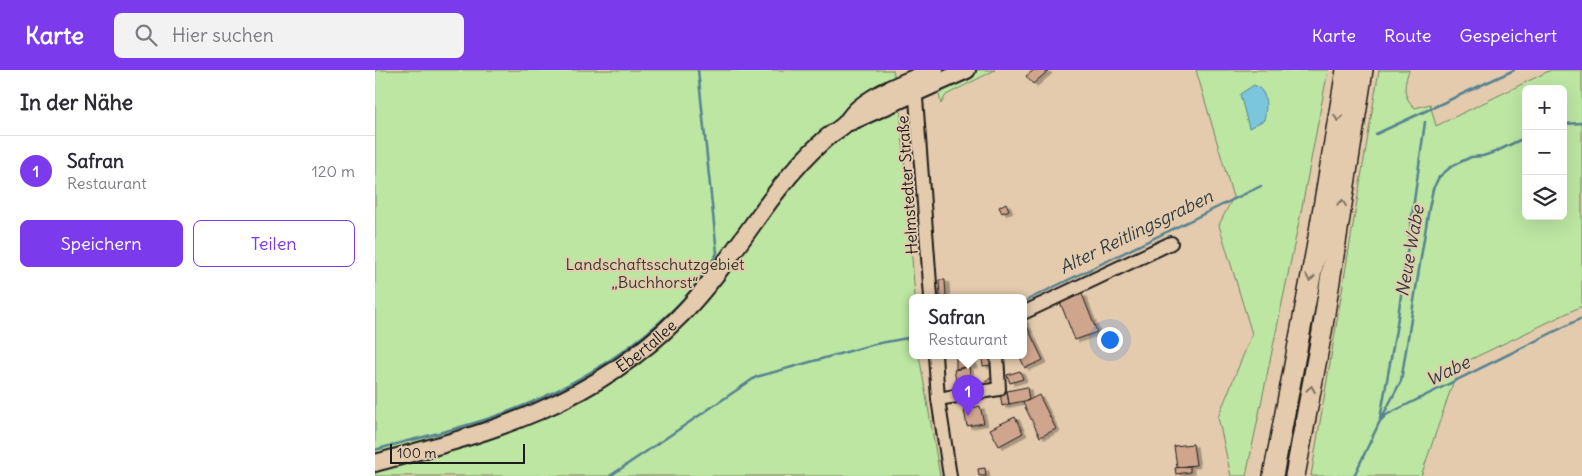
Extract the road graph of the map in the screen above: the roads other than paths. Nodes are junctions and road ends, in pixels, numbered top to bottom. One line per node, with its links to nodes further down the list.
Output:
1 (935, 70): 5 (main road)
2 (967, 70): 5 (main road)
3 (1347, 70): 14 (highway, one-way to 14)
4 (1363, 70): 15 (highway, one-way to 4)
5 (915, 81): 7 (street, Helmstedter Straße); 12 (main road, Ebertallee)
6 (1171, 243): 8 (street)
7 (931, 294)
8 (1027, 311)
9 (935, 359): 11 (street)
10 (997, 359): 11 (street)
11 (938, 399): 13 (street)
12 (375, 463)
13 (950, 476)
14 (1273, 476)
15 (1295, 476)

